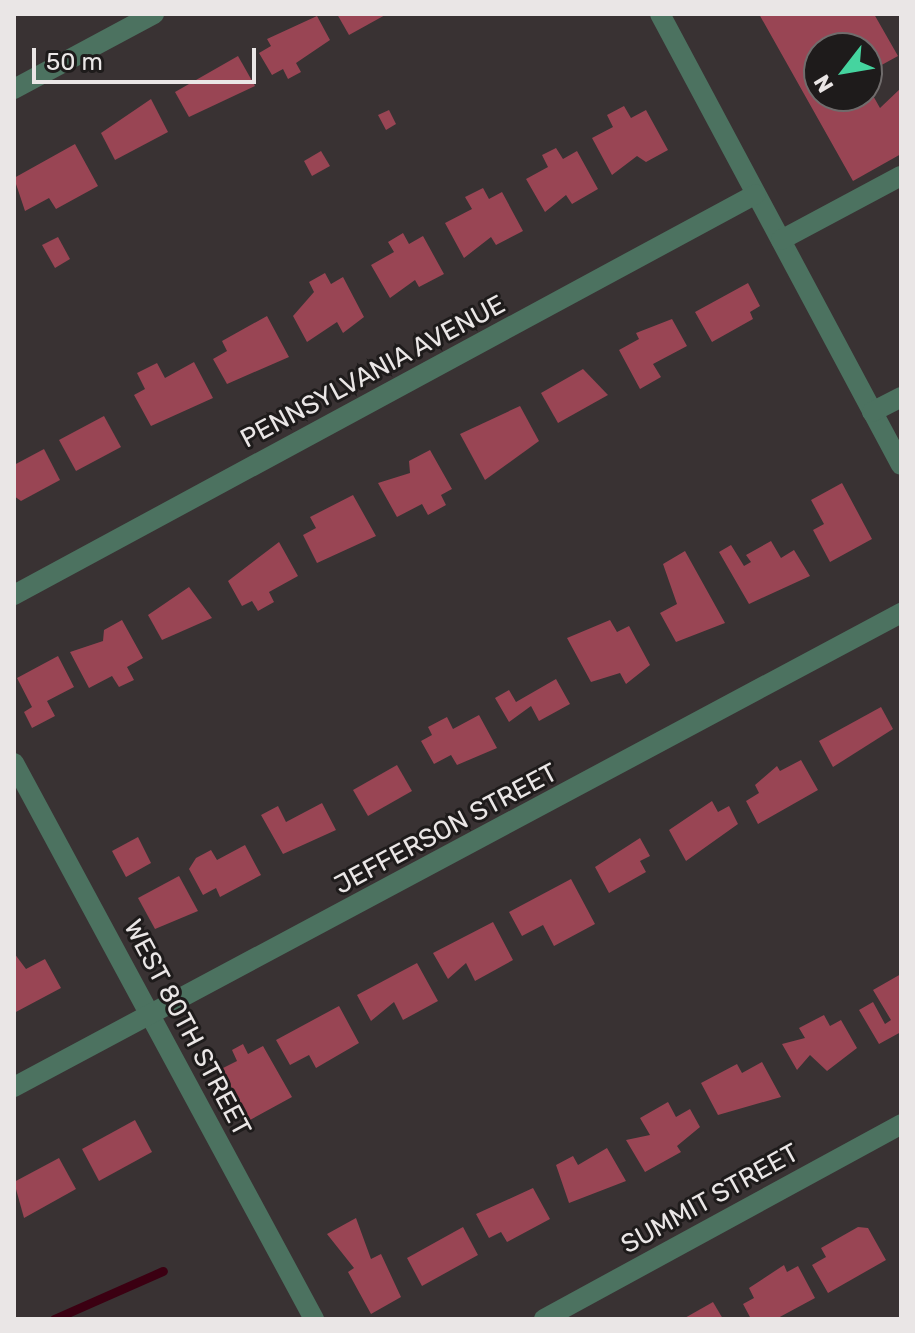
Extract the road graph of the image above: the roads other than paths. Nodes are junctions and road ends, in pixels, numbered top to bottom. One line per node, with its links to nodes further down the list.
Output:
1 (154, 14): 3 (street)
2 (660, 14): 5 (street)
3 (14, 89)
4 (901, 176): 6 (street)
5 (756, 194): 6 (street); 10 (street, PENNSYLVANIA AVENUE)
6 (781, 240): 8 (street)
7 (901, 397): 8 (street)
8 (872, 412): 9 (street)
9 (901, 465)
10 (14, 595)
11 (901, 613): 13 (street, JEFFERSON STREET)
12 (14, 763): 13 (street, WEST 80TH STREET)
13 (152, 1017): 14 (street, JEFFERSON STREET); 16 (street, WEST 80TH STREET)
14 (14, 1087)
15 (901, 1124): 17 (street, SUMMIT STREET)
16 (314, 1319)
17 (544, 1319)

